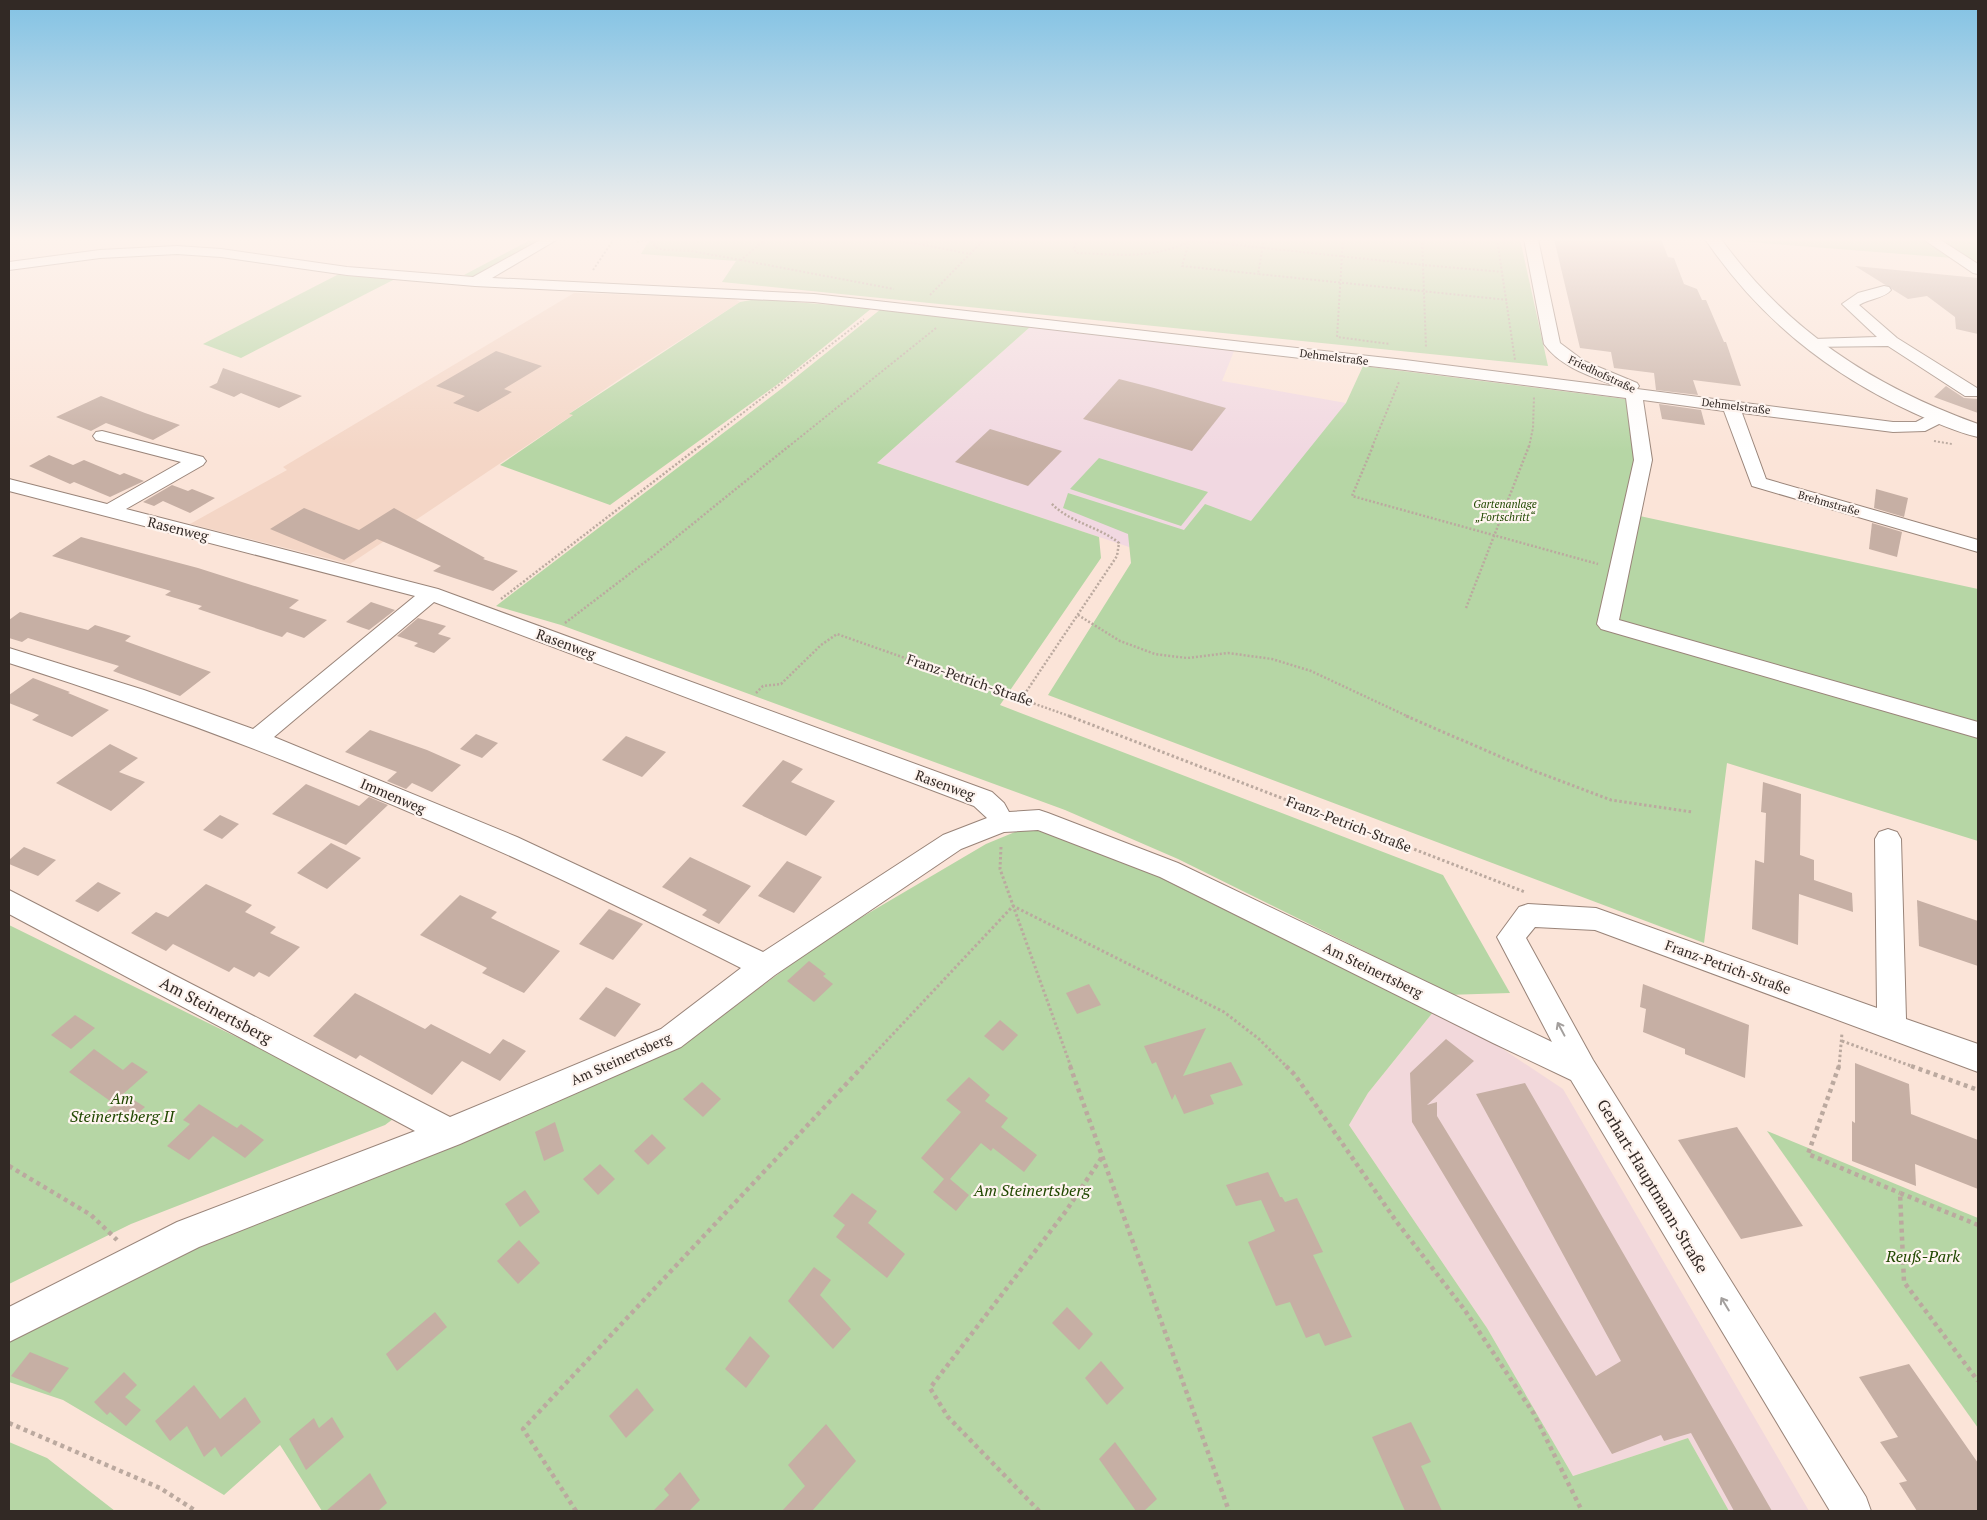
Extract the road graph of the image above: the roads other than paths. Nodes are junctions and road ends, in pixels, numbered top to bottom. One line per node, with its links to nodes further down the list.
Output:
1 (928, 310): 8 (street, Dehmelstraße)
2 (1545, 310): 8 (street, Friedhofstraße)
3 (1770, 310): 6 (main road)
4 (1856, 310): 5 (street)
5 (1891, 342): 6 (street); 7 (street)
6 (1812, 344): 10 (main road)
7 (1971, 392)
8 (1639, 395): 9 (street, Dehmelstraße); 18 (street)
9 (1731, 406): 10 (street, Dehmelstraße); 15 (street, Brehmstraße)
10 (1939, 417): 11 (main road)
11 (1978, 431)
12 (102, 436): 14 (street)
13 (9, 485): 14 (street, Rasenweg)
14 (109, 511): 16 (street, Rasenweg)
15 (1978, 546)
16 (431, 594): 19 (street); 20 (street, Rasenweg)
17 (9, 655): 19 (street, Immenweg)
18 (1978, 730)
19 (257, 740): 24 (street, Immenweg)
20 (1002, 822): 24 (street, Am Steinertsberg); 27 (street, Am Steinertsberg)
21 (1888, 839): 25 (street)
22 (9, 901): 28 (street, Am Steinertsberg)
23 (1596, 919): 25 (street, Franz-Petrich-Straße); 27 (street, Gerhart-Hauptmann-Straße, one-way to 23)
24 (765, 966): 28 (street, Am Steinertsberg)
25 (1892, 1027): 26 (street, Franz-Petrich-Straße)
26 (1978, 1058)
27 (1582, 1070): 30 (street, Gerhart-Hauptmann-Straße, one-way to 27)
28 (449, 1133): 29 (street, Am Steinertsberg)
29 (9, 1324)
30 (1852, 1511)

